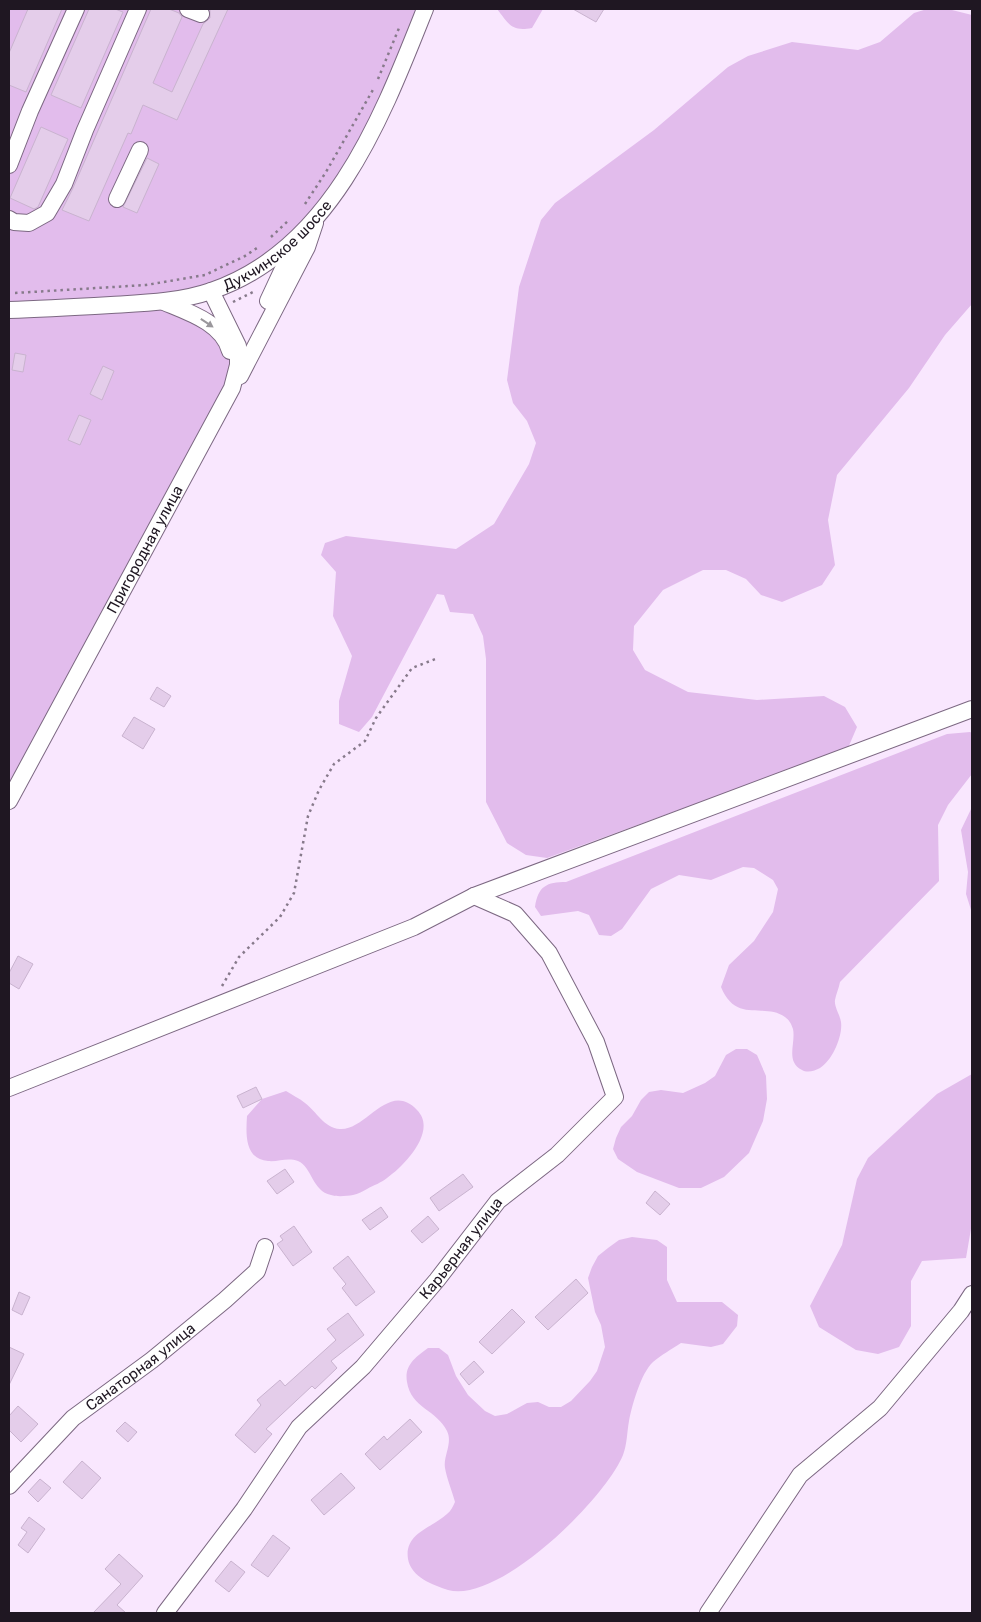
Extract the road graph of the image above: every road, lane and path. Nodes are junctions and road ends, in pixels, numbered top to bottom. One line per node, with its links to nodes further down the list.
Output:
1 (76, 9): 6 (street)
2 (138, 9): 9 (street)
3 (425, 9): 10 (street, Дукчинское шоссе)
4 (400, 26): 8 (path)
5 (140, 150): 7 (street)
6 (9, 165)
7 (117, 198)
8 (303, 208)
9 (9, 219)
10 (316, 219): 12 (street, Дукчинское шоссе); 21 (street)
11 (289, 220): 13 (path)
12 (297, 238): 16 (street, Дукчинское шоссе); 21 (street)
13 (269, 240)
14 (261, 245): 17 (path)
15 (262, 286): 19 (path)
16 (211, 292): 18 (street, Дукчинское шоссе); 19 (street, Пригородная улица)
17 (9, 293)
18 (164, 302): 20 (street, Дукчинское шоссе); 21 (street, one-way to 21)
19 (218, 307): 21 (street, Пригородная улица)
20 (9, 310)
21 (232, 388): 24 (street, Пригородная улица)
22 (438, 658): 26 (path)
23 (972, 709): 25 (street)
24 (9, 801)
25 (474, 896): 26 (street); 31 (street, Карьерная улица)
26 (225, 1002): 27 (street)
27 (9, 1088)
28 (265, 1247): 30 (street, Санаторная улица)
29 (972, 1294): 32 (street)
30 (9, 1486)
31 (166, 1613)
32 (708, 1613)

